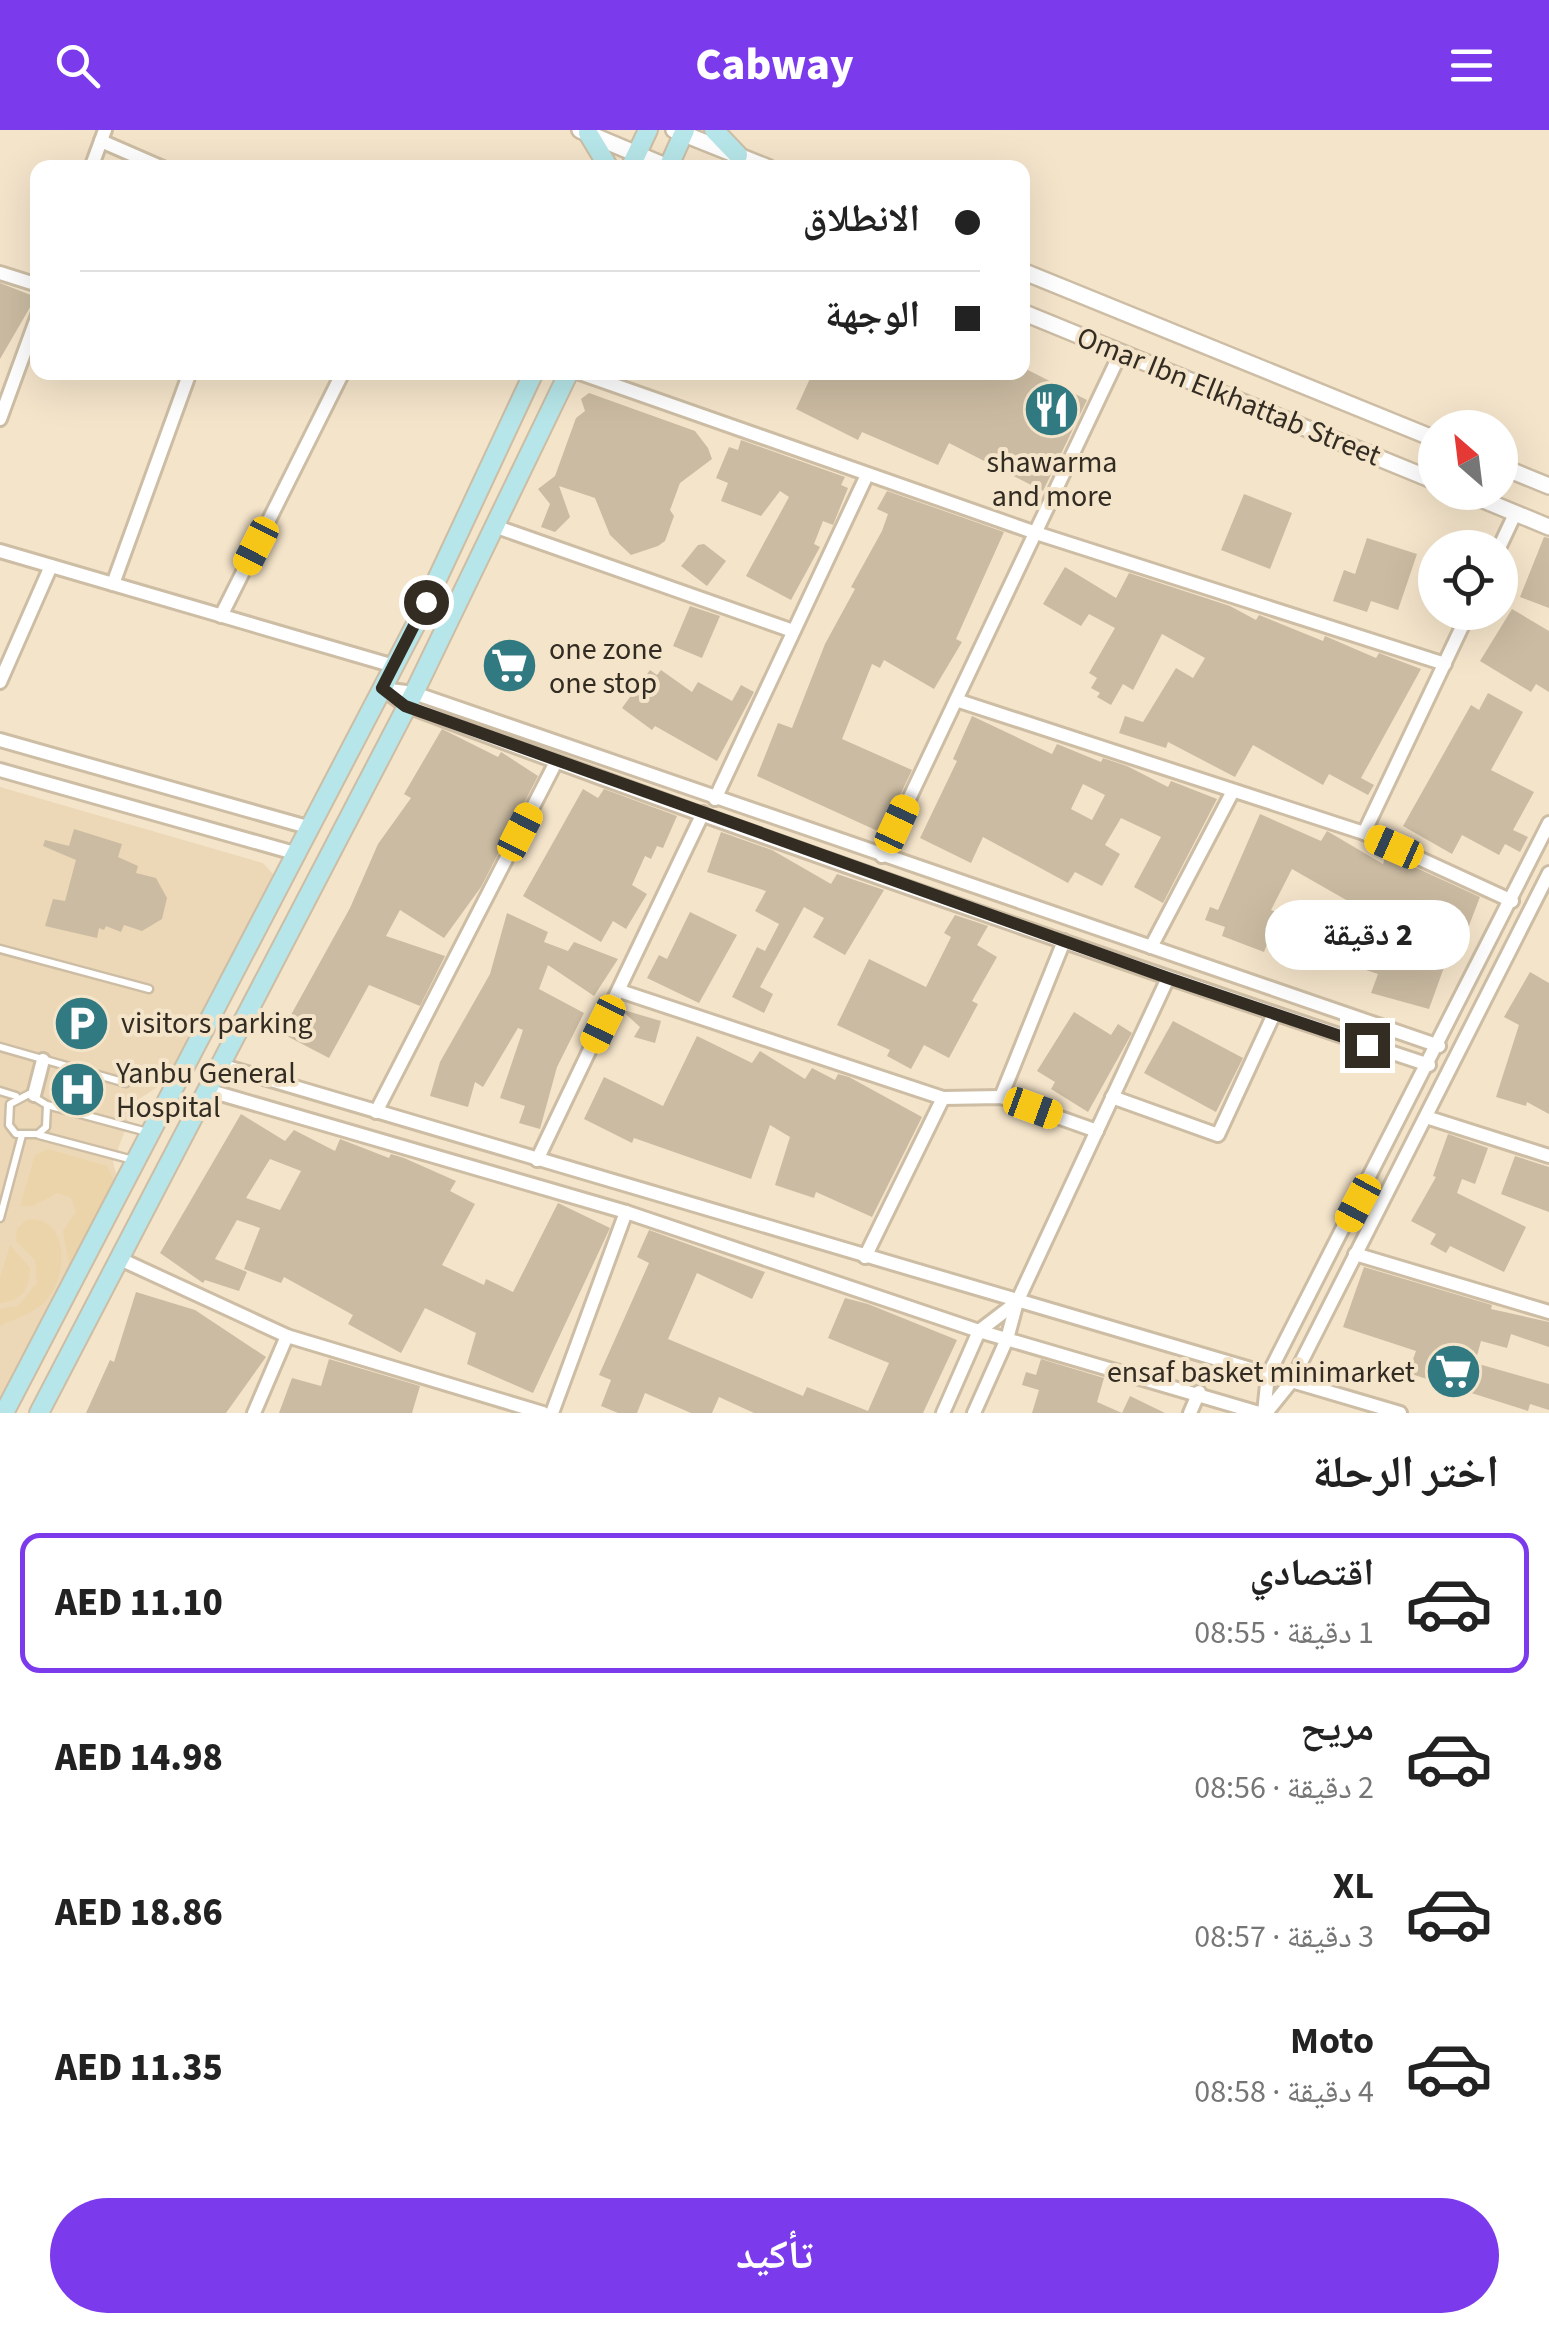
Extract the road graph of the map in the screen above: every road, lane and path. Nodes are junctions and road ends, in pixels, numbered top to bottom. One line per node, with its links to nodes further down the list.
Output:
1 (648, 130): 10 (main road)
2 (714, 130): 6 (main road)
3 (681, 131): 6 (street); 11 (main road)
4 (584, 132): 9 (main road); 10 (street)
5 (103, 136): 7 (street); 8 (street)
6 (738, 155): 12 (street)
7 (94, 160)
8 (148, 160)
9 (603, 160)
10 (633, 160)
11 (671, 160)
12 (750, 160)
13 (0, 273): 15 (street)
14 (1030, 274): 25 (street, Omar Ibn Elkhattab Street)
15 (30, 282)
16 (1030, 315): 18 (street, Omar Ibn Elkhattab Street)
17 (30, 338): 24 (street)
18 (1122, 352): 27 (street, Omar Ibn Elkhattab Street); 35 (street)
19 (187, 380): 38 (street)
20 (339, 380): 41 (street)
21 (530, 380): 39 (main road)
22 (565, 380): 32 (main road)
23 (600, 380): 28 (street)
24 (0, 419)
25 (1418, 433)
26 (1518, 473): 29 (street)
27 (1418, 474)
28 (867, 475): 35 (street); 43 (street)
29 (1549, 486)
30 (1506, 510): 31 (street)
31 (1515, 514): 33 (street); 34 (street)
32 (497, 527): 40 (main road); 43 (street)
33 (1549, 528)
34 (1508, 530)
35 (1036, 533): 44 (street); 49 (street)
36 (0, 551): 37 (street)
37 (51, 566): 38 (street); 46 (street)
38 (113, 584): 41 (street)
39 (426, 602): 40 (main road); 45 (main road)
40 (453, 614): 48 (main road)
41 (222, 616): 45 (street)
42 (1461, 630): 44 (street)
43 (793, 631): 54 (street)
44 (1445, 664): 58 (street)
45 (394, 666): 47 (main road)
46 (0, 682)
47 (382, 688): 48 (street); 57 (main road)
48 (409, 699): 51 (street); 54 (street); 73 (main road)
49 (956, 700): 53 (street); 60 (street)
50 (0, 740): 57 (street)
51 (556, 762): 55 (street); 84 (street)
52 (0, 770): 59 (street)
53 (1233, 791): 58 (street); 64 (street)
54 (715, 799): 60 (street)
55 (703, 813): 63 (street); 68 (street)
56 (1549, 823): 62 (street)
57 (312, 828): 59 (main road)
58 (1364, 833): 62 (street)
59 (298, 854): 88 (main road)
60 (882, 856): 64 (street)
61 (1549, 874): 85 (street)
62 (1512, 901): 70 (street)
63 (1064, 941): 66 (street); 80 (street)
64 (1151, 947): 70 (street)
65 (0, 949): 67 (lane)
66 (1168, 978): 69 (street); 81 (street)
67 (150, 989)
68 (620, 991): 82 (street); 92 (street)
69 (1274, 1014): 74 (street); 81 (street)
70 (1439, 1046): 74 (street)
71 (0, 1047): 72 (lane)
72 (43, 1060): 75 (lane); 78 (street)
73 (220, 1065): 76 (main road); 84 (street)
74 (1429, 1065): 104 (street)
75 (126, 1083)
76 (206, 1090): 94 (street); 98 (main road)
77 (0, 1091): 79 (lane)
78 (34, 1095): 79 (lane); 83 (lane)
79 (18, 1096): 86 (lane)
80 (1002, 1097): 82 (street); 87 (street)
81 (1112, 1097): 87 (street)
82 (943, 1098): 97 (street)
83 (47, 1105): 88 (lane); 89 (lane)
84 (376, 1112): 92 (street)
85 (1426, 1118): 91 (street); 96 (street)
86 (4, 1124): 90 (lane)
87 (1097, 1131): 99 (street)
88 (153, 1133): 93 (main road)
89 (38, 1134): 90 (lane); 93 (lane)
90 (22, 1135): 95 (lane)
91 (1549, 1156)
92 (537, 1160): 97 (street)
93 (137, 1162): 107 (main road)
94 (626, 1212): 101 (street); 111 (street)
95 (0, 1218)
96 (1356, 1254): 100 (street); 105 (street)
97 (865, 1257): 99 (street)
98 (120, 1260): 102 (street); 108 (main road)
99 (1016, 1302): 101 (street); 103 (street); 104 (street)
100 (1549, 1312)
101 (979, 1331): 103 (street); 112 (street)
102 (287, 1336): 109 (street); 110 (street)
103 (1007, 1340): 106 (street); 113 (street)
104 (1268, 1375): 105 (street); 115 (street)
105 (1291, 1382): 115 (street); 116 (street)
106 (1200, 1392): 114 (street); 115 (street)
107 (4, 1413)
108 (38, 1413)
109 (254, 1413)
110 (543, 1413)
111 (552, 1413)
112 (943, 1413)
113 (974, 1413)
114 (1190, 1413)
115 (1263, 1413)
116 (1400, 1413)

